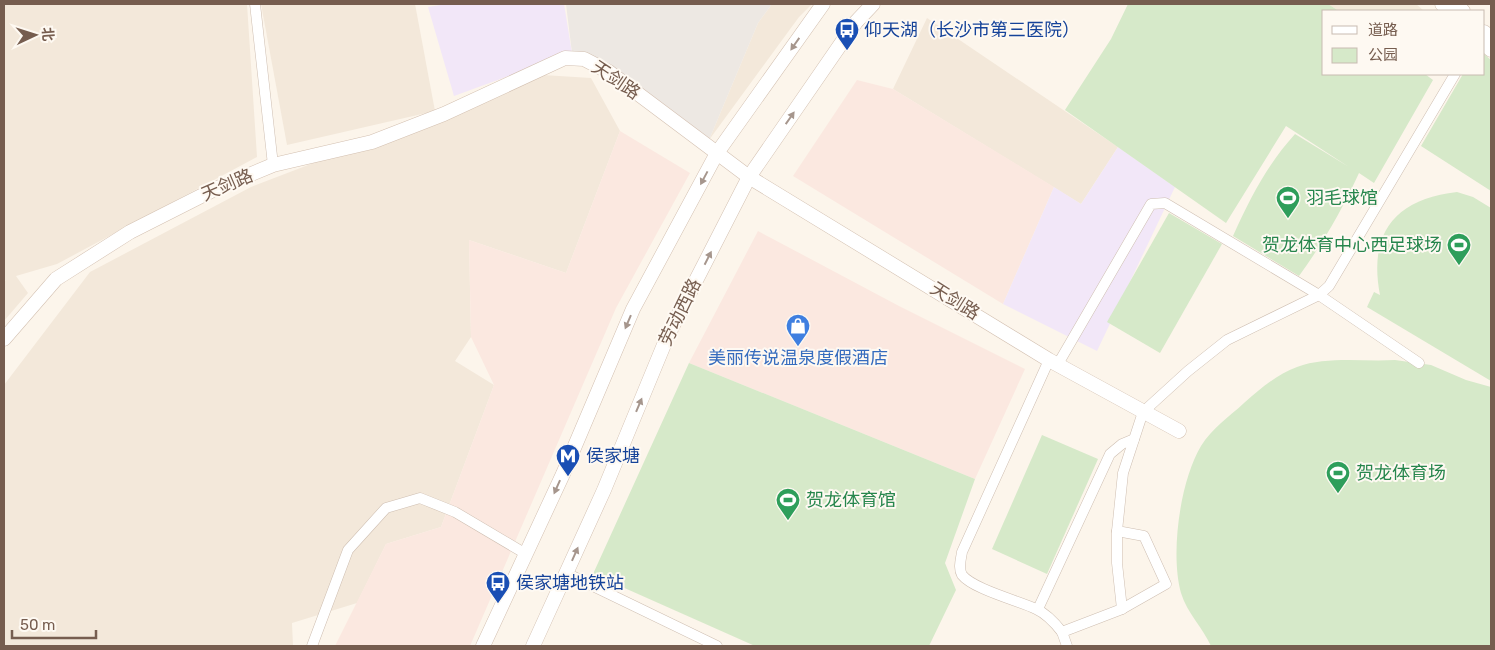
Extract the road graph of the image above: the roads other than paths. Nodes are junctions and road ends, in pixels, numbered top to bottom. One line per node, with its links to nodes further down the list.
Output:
1 (254, 4): 6 (street)
2 (823, 4): 5 (main road, one-way to 5)
3 (873, 4): 7 (main road, 劳动西路, one-way to 3)
4 (1454, 75): 8 (street)
5 (717, 153): 6 (main road, 天剑路); 7 (main road, 天剑路); 16 (main road, one-way to 16)
6 (273, 165): 9 (main road, 天剑路)
7 (750, 177): 10 (main road, 天剑路); 17 (main road, 劳动西路, one-way to 7)
8 (1319, 295): 10 (street); 11 (street); 12 (street)
9 (4, 339)
10 (1054, 362): 12 (main road, 天剑路); 18 (street)
11 (1419, 363)
12 (1144, 412): 13 (main road, 天剑路); 14 (street)
13 (1179, 431)
14 (1134, 439): 15 (street); 18 (street)
15 (1117, 531): 19 (street); 19 (street)
16 (526, 554): 21 (street); 22 (main road)
17 (566, 573): 23 (main road, 劳动西路); 24 (street)
18 (1038, 609): 20 (street)
19 (1122, 609): 20 (street)
20 (1062, 632): 25 (street)
21 (312, 646)
22 (483, 646)
23 (533, 646)
24 (717, 646)
25 (1067, 646)

